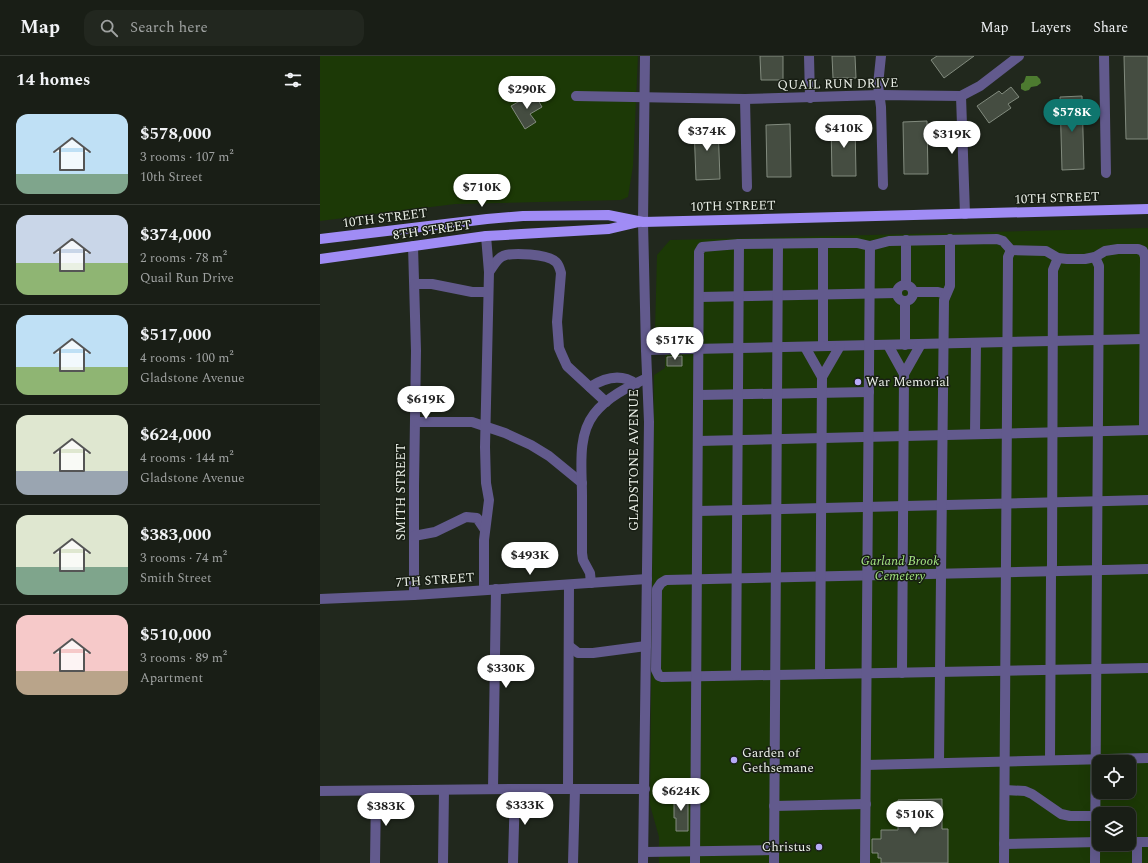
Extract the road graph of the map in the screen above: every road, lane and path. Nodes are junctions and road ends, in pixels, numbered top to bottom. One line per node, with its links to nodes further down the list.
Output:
1 (645, 56): 9 (street, GLADSTONE AVENUE)
2 (809, 56): 10 (street)
3 (882, 56): 6 (street)
4 (1019, 56): 8 (street, QUAIL RUN DRIVE)
5 (1104, 56): 12 (street)
6 (880, 95): 8 (street, QUAIL RUN DRIVE); 10 (street, QUAIL RUN DRIVE); 13 (street)
7 (576, 96): 9 (street, QUAIL RUN DRIVE)
8 (961, 96): 16 (street)
9 (646, 98): 11 (street, QUAIL RUN DRIVE); 17 (street, GLADSTONE AVENUE)
10 (810, 98): 11 (street, QUAIL RUN DRIVE)
11 (745, 99): 14 (street)
12 (1106, 173)
13 (883, 185)
14 (747, 187)
15 (1148, 208): 16 (main road, 10TH STREET)
16 (965, 214): 17 (main road, 10TH STREET)
17 (643, 222): 18 (main road, 8TH STREET); 19 (main road, 10TH STREET); 60 (street, GLADSTONE AVENUE)
18 (486, 236): 25 (main road, 8TH STREET); 31 (street)
19 (320, 238)
20 (950, 239): 21 (street); 27 (street); 39 (street)
21 (906, 240): 26 (street); 33 (street)
22 (824, 243): 24 (street); 26 (street); 38 (street)
23 (739, 244): 24 (street); 41 (street); 42 (street)
24 (778, 244): 40 (street)
25 (413, 246): 30 (main road, 8TH STREET); 32 (street, SMITH STREET)
26 (870, 246): 36 (street)
27 (1011, 250): 29 (street); 47 (street)
28 (1095, 257): 29 (street); 44 (street); 45 (street)
29 (1058, 258): 46 (street)
30 (320, 259)
31 (489, 272): 34 (street); 65 (street)
32 (415, 284): 34 (street); 72 (street, SMITH STREET)
33 (906, 285): 35 (street); 37 (street)
34 (488, 292): 73 (street)
35 (913, 292): 39 (street); 43 (street)
36 (869, 293): 37 (street); 38 (street); 51 (street)
37 (897, 293): 43 (street)
38 (823, 294): 40 (street); 54 (street)
39 (946, 294): 50 (street)
40 (778, 295): 41 (street); 57 (street)
41 (739, 296): 42 (street); 56 (street)
42 (699, 297): 59 (street)
43 (905, 301): 53 (street)
44 (1099, 340): 45 (street); 46 (street); 74 (street)
45 (1144, 340): 75 (street)
46 (1052, 341): 47 (street); 76 (street)
47 (1007, 342): 48 (street); 77 (street)
48 (976, 343): 50 (street); 78 (street)
49 (921, 344): 50 (street); 53 (street); 61 (street)
50 (944, 344): 80 (street)
51 (869, 345): 52 (street); 55 (street); 66 (street)
52 (888, 345): 53 (street); 61 (street)
53 (905, 345)
54 (823, 346): 55 (street); 58 (street)
55 (840, 346): 62 (street)
56 (738, 347): 57 (street); 59 (street); 68 (street)
57 (777, 347): 58 (street); 69 (street)
58 (805, 347): 62 (street)
59 (699, 348): 60 (street); 70 (street)
60 (646, 350): 63 (street, GLADSTONE AVENUE)
61 (904, 374): 79 (street)
62 (822, 377): 67 (street)
63 (647, 378): 64 (street); 109 (street, GLADSTONE AVENUE)
64 (636, 384): 65 (street); 71 (street)
65 (590, 387): 71 (street)
66 (869, 392): 67 (street); 81 (street)
67 (822, 393): 69 (street); 83 (street)
68 (738, 394): 69 (street); 70 (street); 84 (street)
69 (777, 394): 82 (street)
70 (699, 395): 85 (street)
71 (606, 402): 86 (street)
72 (415, 422): 73 (street); 99 (street, SMITH STREET)
73 (486, 427): 86 (street); 98 (street)
74 (1098, 430): 75 (street); 76 (street); 88 (street)
75 (1146, 430)
76 (1052, 432): 77 (street); 89 (street)
77 (1007, 433): 78 (street); 90 (street)
78 (975, 434): 80 (street)
79 (903, 435): 80 (street); 81 (street); 92 (street)
80 (943, 435): 91 (street)
81 (868, 436): 83 (street); 93 (street)
82 (776, 438): 83 (street); 84 (street); 95 (street)
83 (822, 438): 94 (street)
84 (738, 440): 85 (street); 96 (street)
85 (698, 441): 97 (street)
86 (582, 483): 112 (street)
87 (1148, 500): 88 (street)
88 (1098, 501): 89 (street); 101 (street)
89 (1052, 503): 90 (street); 102 (street)
90 (1006, 504): 91 (street); 103 (street)
91 (942, 505): 92 (street); 104 (street)
92 (903, 506): 93 (street); 106 (street)
93 (868, 507): 94 (street); 105 (street)
94 (821, 508): 95 (street); 107 (street)
95 (776, 509): 96 (street); 108 (street)
96 (737, 510): 97 (street); 111 (street)
97 (698, 511): 110 (street)
98 (485, 530): 99 (street); 115 (street)
99 (414, 536): 116 (street, SMITH STREET)
100 (1148, 569): 101 (street)
101 (1097, 570): 102 (street); 121 (street)
102 (1052, 571): 103 (street); 122 (street)
103 (1006, 572): 104 (street); 123 (street)
104 (942, 574): 106 (street); 125 (street)
105 (867, 575): 106 (street); 107 (street); 127 (street)
106 (902, 575): 124 (street)
107 (821, 576): 108 (street); 126 (street)
108 (775, 578): 111 (street); 129 (street)
109 (647, 579): 112 (street, 7TH STREET); 119 (street, GLADSTONE AVENUE)
110 (697, 579): 111 (street); 130 (street); 130 (street)
111 (736, 579): 128 (street)
112 (591, 583): 113 (street, 7TH STREET)
113 (569, 585): 114 (street, 7TH STREET); 118 (street)
114 (496, 589): 115 (street, 7TH STREET); 139 (street)
115 (484, 590): 116 (street, 7TH STREET)
116 (414, 595): 117 (street, 7TH STREET)
117 (320, 599)
118 (569, 646): 119 (street); 141 (street)
119 (646, 646): 142 (street, GLADSTONE AVENUE)
120 (1148, 668): 121 (street)
121 (1096, 669): 122 (street); 131 (street)
122 (1050, 670): 123 (street); 134 (street)
123 (1006, 671): 125 (street); 136 (street)
124 (902, 673): 125 (street); 127 (street)
125 (941, 673): 137 (street)
126 (820, 674): 127 (street); 129 (street)
127 (867, 674): 138 (street)
128 (736, 675): 129 (street); 130 (street)
129 (774, 675): 148 (street)
130 (696, 676): 155 (street)
131 (1096, 755)
132 (1136, 758): 133 (street)
133 (1148, 758)
134 (1050, 760): 135 (street); 136 (street)
135 (1092, 760)
136 (1005, 762): 137 (street); 144 (street)
137 (939, 763): 138 (street)
138 (866, 765): 147 (street)
139 (493, 789): 140 (street); 143 (street)
140 (515, 789): 141 (street); 161 (street)
141 (572, 789): 142 (street); 162 (street)
142 (644, 789): 158 (street, GLADSTONE AVENUE)
143 (444, 790): 146 (street); 160 (street)
144 (1005, 790): 149 (street); 153 (street)
145 (320, 791): 146 (street)
146 (376, 791): 159 (street)
147 (866, 804): 148 (street); 166 (street)
148 (774, 806): 154 (street)
149 (1092, 816)
150 (1092, 842): 153 (street)
151 (1136, 842): 152 (street)
152 (1148, 842)
153 (1004, 844): 167 (street)
154 (774, 850): 155 (street); 165 (street)
155 (696, 851): 158 (street); 164 (street)
156 (1096, 851): 168 (street)
157 (1135, 851): 169 (street)
158 (644, 852): 163 (street, GLADSTONE AVENUE)
159 (375, 863)
160 (443, 863)
161 (512, 863)
162 (573, 863)
163 (643, 863)
164 (695, 863)
165 (774, 863)
166 (865, 863)
167 (1004, 863)
168 (1095, 863)
169 (1137, 863)

